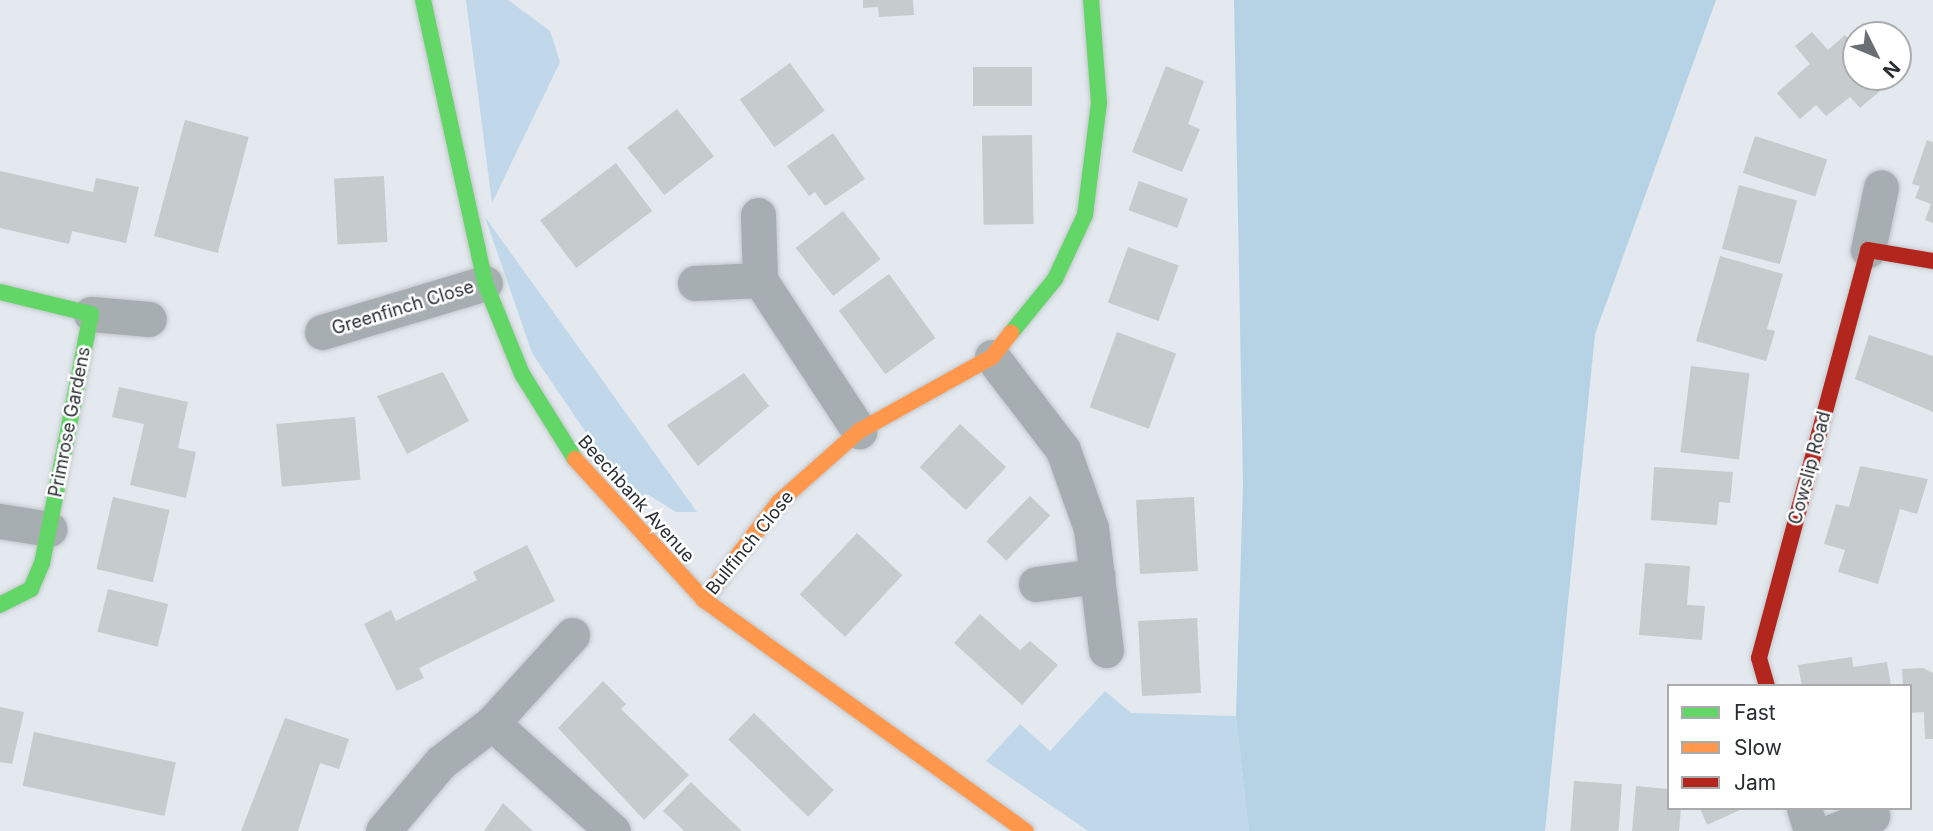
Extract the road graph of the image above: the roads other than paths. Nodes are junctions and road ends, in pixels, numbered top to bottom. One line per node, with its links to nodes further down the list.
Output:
1 (423, 0): 8 (street, Beechbank Avenue)
2 (1091, 0): 14 (street, Bullfinch Close)
3 (1881, 187): 5 (street, Cowslip Road)
4 (758, 215): 7 (street)
5 (1868, 250): 6 (street); 24 (street, Cowslip Road)
6 (1933, 261)
7 (760, 280): 9 (street); 15 (street)
8 (485, 283): 13 (street, Greenfinch Close); 20 (street, Beechbank Avenue)
9 (695, 283)
10 (0, 292): 11 (street)
11 (91, 314): 12 (street); 17 (street, Primrose Gardens)
12 (149, 319)
13 (322, 332)
14 (992, 357): 15 (street, Bullfinch Close); 18 (street)
15 (859, 431): 20 (street, Bullfinch Close)
16 (0, 521): 17 (street)
17 (49, 529): 21 (street, Primrose Gardens)
18 (1097, 576): 19 (street); 23 (street)
19 (1036, 584)
20 (704, 600): 30 (street, Beechbank Avenue)
21 (0, 605)
22 (572, 635): 25 (street)
23 (1106, 650)
24 (1767, 684)
25 (492, 723): 28 (street); 29 (street)
26 (1805, 810): 31 (street)
27 (1872, 816): 32 (street)
28 (383, 831)
29 (613, 831)
30 (1026, 831)
31 (1811, 831)
32 (1833, 831)

